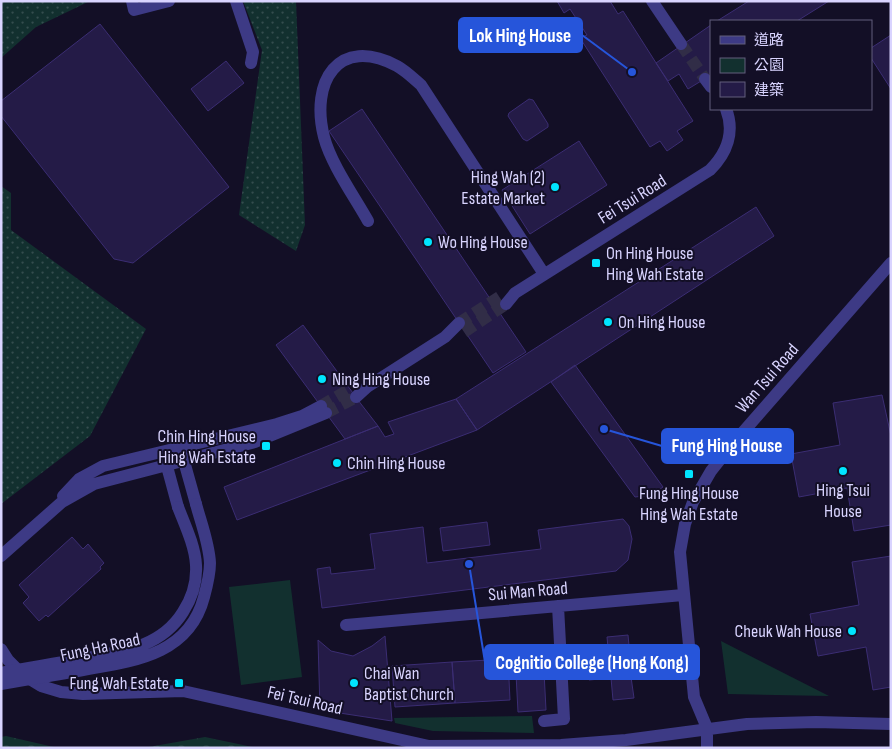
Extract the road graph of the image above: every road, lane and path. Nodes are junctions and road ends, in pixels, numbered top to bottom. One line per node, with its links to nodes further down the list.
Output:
1 (132, 1): 2 (street)
2 (169, 1)
3 (236, 1): 6 (street)
4 (652, 1): 5 (street)
5 (681, 44)
6 (251, 63)
7 (726, 110): 10 (street, Fei Tsui Road)
8 (368, 221): 10 (street)
9 (891, 263): 20 (street, Wan Tsui Road)
10 (544, 274): 11 (street, Fei Tsui Road)
11 (503, 300)
12 (462, 327): 13 (street)
13 (353, 393)
14 (180, 447): 15 (street); 16 (street, Fung Ha Road); 16 (street)
15 (163, 452): 17 (street, Fung Ha Road); 18 (street)
16 (184, 462): 17 (street); 25 (street, Fung Ha Road, bridge)
17 (167, 466): 18 (street); 24 (street, Fung Ha Road, bridge)
18 (52, 510): 19 (street)
19 (1, 556)
20 (683, 595): 21 (street, Sui Man Road); 28 (street, Wan Tsui Road)
21 (558, 606): 22 (street, Sui Man Road); 26 (street)
22 (346, 625)
23 (1, 649): 29 (street, Fei Tsui Road)
24 (1, 673)
25 (1, 684)
26 (544, 721)
27 (891, 724): 28 (street)
28 (707, 728): 29 (street, Fei Tsui Road); 30 (street)
29 (429, 747)
30 (707, 748)

